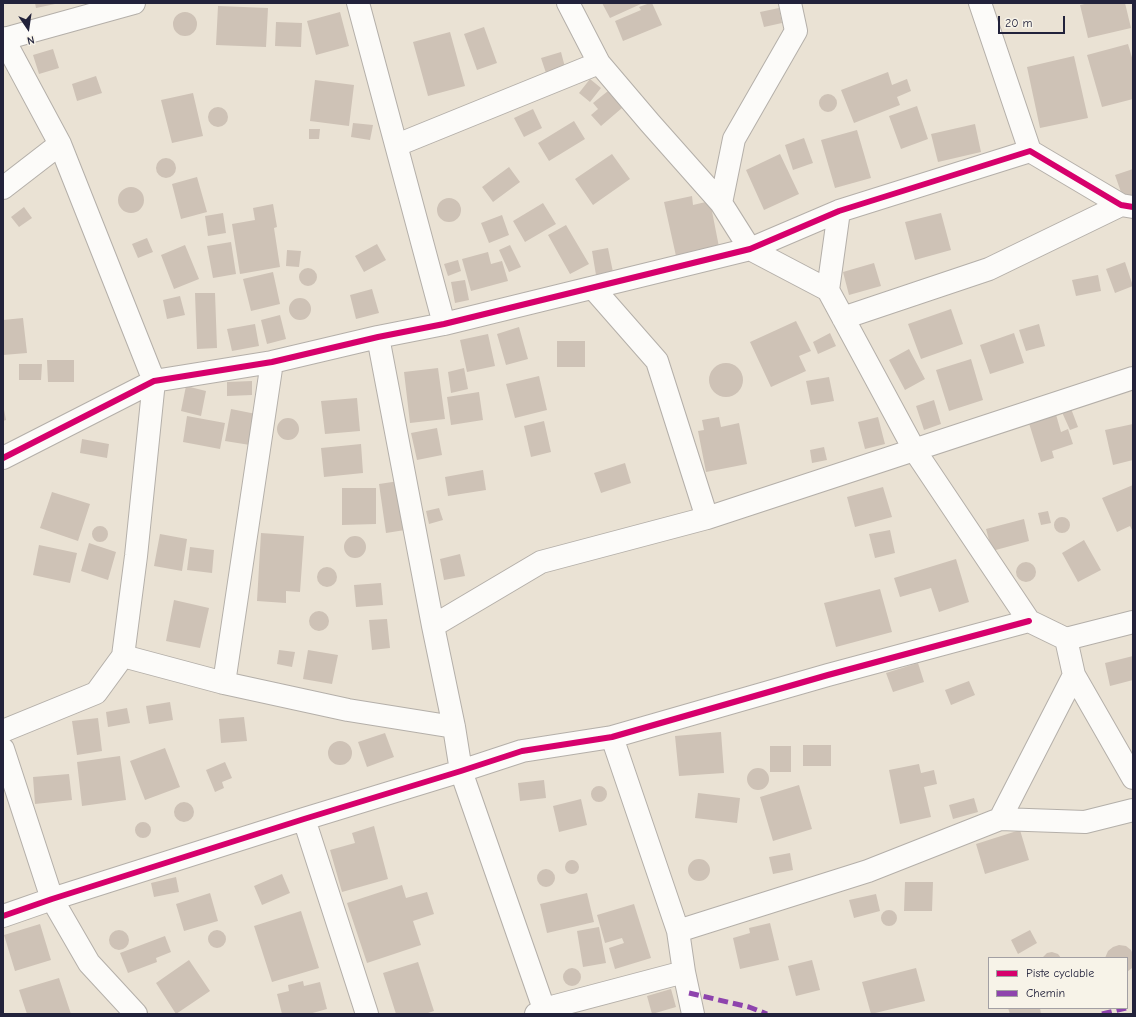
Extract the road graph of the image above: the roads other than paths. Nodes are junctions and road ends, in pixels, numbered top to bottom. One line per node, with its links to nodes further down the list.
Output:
1 (134, 3): 6 (street)
2 (358, 3): 9 (street)
3 (568, 3): 7 (street)
4 (790, 3): 12 (street)
5 (980, 3): 10 (street)
6 (4, 39): 8 (street)
7 (599, 63): 9 (street); 12 (street)
8 (60, 144): 11 (street); 23 (street)
9 (397, 145): 19 (street)
10 (1030, 151): 13 (street); 14 (street)
11 (3, 188)
12 (721, 203): 15 (street)
13 (1127, 206): 18 (street)
14 (839, 211): 15 (street); 17 (street)
15 (750, 249): 16 (street); 17 (street)
16 (593, 288): 19 (street); 26 (street)
17 (828, 290): 18 (street)
18 (843, 318): 24 (street)
19 (444, 324): 20 (street)
20 (378, 337): 21 (street); 29 (street)
21 (272, 362): 23 (street); 33 (street)
22 (1133, 378): 24 (street)
23 (154, 382): 25 (street); 31 (street)
24 (915, 451): 26 (street); 27 (street)
25 (3, 458)
26 (707, 518): 29 (street)
27 (1029, 621): 30 (street); 36 (street)
28 (1133, 622): 30 (street)
29 (433, 626): 34 (street)
30 (1066, 638): 32 (street)
31 (123, 656): 33 (street); 35 (street)
32 (1074, 675): 39 (street); 42 (street)
33 (224, 683): 34 (street)
34 (454, 727): 38 (street)
35 (3, 731)
36 (612, 736): 38 (street); 45 (street)
37 (3, 749): 43 (street)
38 (461, 771): 41 (street); 47 (street)
39 (1133, 778)
40 (1133, 810): 42 (street)
41 (304, 819): 43 (street); 49 (street)
42 (1000, 819): 45 (street)
43 (52, 898): 44 (street); 48 (street)
44 (3, 916)
45 (678, 931): 46 (street)
46 (684, 972): 47 (street); 50 (street)
47 (540, 1012)
48 (136, 1014)
49 (367, 1014)
50 (693, 1014)

